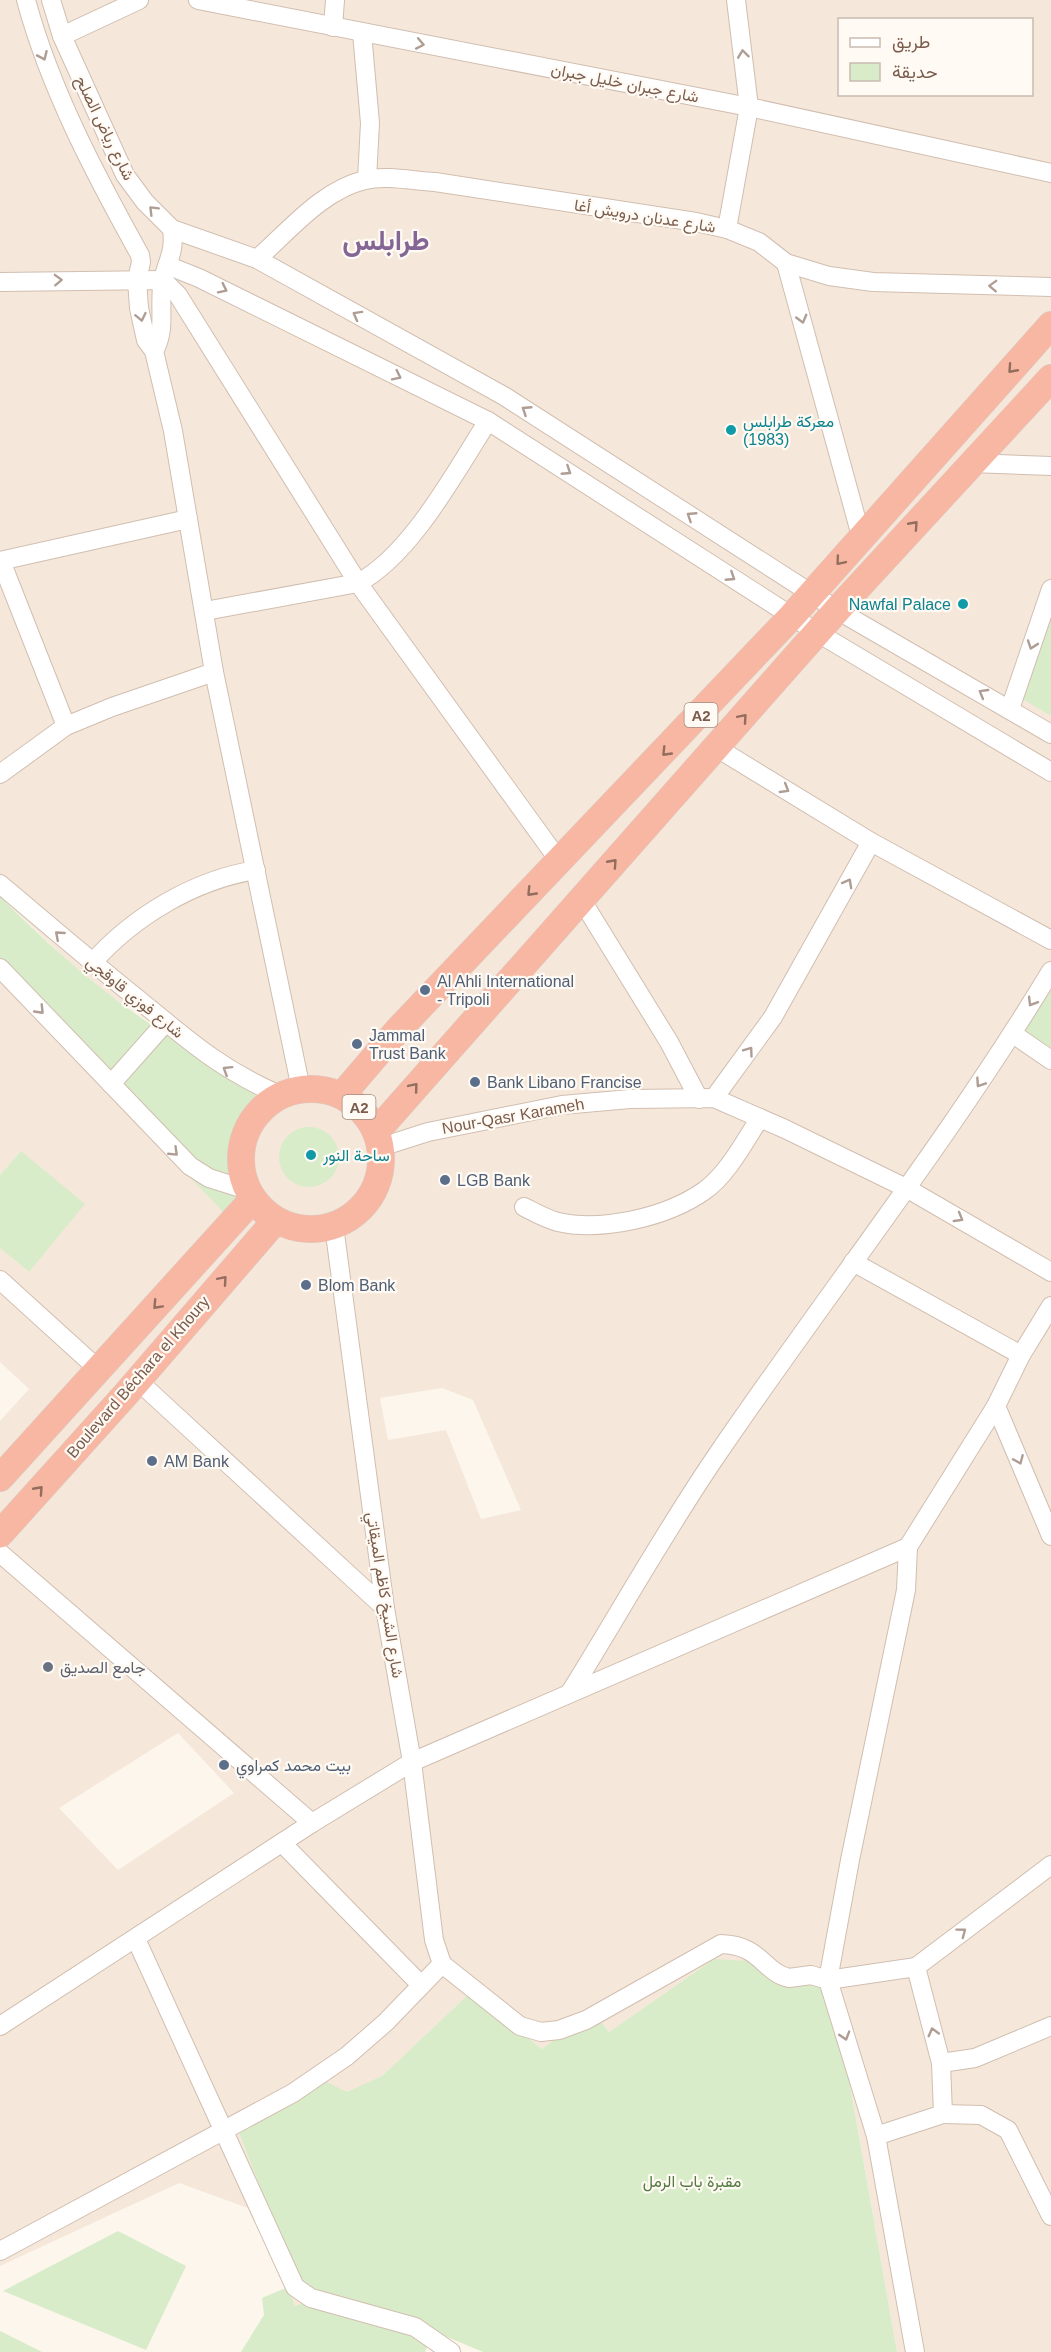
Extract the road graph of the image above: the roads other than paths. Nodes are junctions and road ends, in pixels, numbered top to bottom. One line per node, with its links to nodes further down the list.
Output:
1 (26, 0): 18 (street, شارع رياض الصلح, one-way to 18)
2 (51, 0): 9 (street, شارع رياض الصلح)
3 (139, 0): 9 (street)
4 (198, 0): 7 (street, شارع جبران خليل جبران)
5 (335, 0): 7 (street)
6 (736, 0): 10 (street, one-way to 6)
7 (333, 27): 8 (street, شارع جبران خليل جبران)
8 (362, 33): 10 (street, شارع جبران خليل جبران, one-way to 10); 12 (street)
9 (62, 36): 13 (street, شارع رياض الصلح, one-way to 9)
10 (750, 107): 11 (street, شارع جبران خليل جبران); 14 (street)
11 (1051, 173)
12 (367, 179): 14 (street, شارع عدنان درويش أغا); 15 (street, شارع عدنان درويش أغا)
13 (171, 229): 15 (street); 17 (street)
14 (727, 229): 16 (street, شارع عدنان درويش أغا)
15 (257, 259): 32 (street, one-way to 15)
16 (786, 263): 20 (street, شارع عدنان درويش أغا, one-way to 16); 28 (street, one-way to 28)
17 (166, 273): 18 (street); 22 (street); 24 (street, one-way to 24); 30 (street)
18 (137, 280): 19 (street, one-way to 18); 22 (street, شارع رياض الصلح, one-way to 22)
19 (0, 282)
20 (1051, 287)
21 (1051, 325): 28 (highway, A2, one-way to 28)
22 (154, 351): 27 (street, شارع رياض الصلح)
23 (1051, 378): 25 (highway, A2)
24 (489, 421): 30 (street); 35 (street, one-way to 35)
25 (971, 463): 26 (street); 33 (highway, A2, one-way to 25)
26 (1051, 466)
27 (188, 519): 29 (street); 34 (street, شارع رياض الصلح)
28 (861, 536): 32 (highway, A2, one-way to 32)
29 (1, 561): 39 (street)
30 (358, 583): 34 (street); 45 (street)
31 (1051, 589): 38 (street, one-way to 38)
32 (812, 594): 33 (street); 35 (highway, A2)
33 (837, 610): 36 (highway, A2); 38 (street, one-way to 33)
34 (204, 611): 37 (street, شارع رياض الصلح)
35 (792, 616): 36 (street); 45 (highway, A2, one-way to 45)
36 (818, 633): 41 (highway, A2, one-way to 36); 42 (street)
37 (214, 672): 39 (street); 46 (street, شارع رياض الصلح)
38 (1010, 709): 40 (street)
39 (66, 726): 43 (street)
40 (1051, 734)
41 (717, 748): 44 (street, one-way to 44); 48 (highway, A2, one-way to 41)
42 (1051, 772)
43 (0, 774)
44 (871, 842): 49 (street); 59 (street, one-way to 44)
45 (560, 862): 58 (highway, A2, one-way to 58)
46 (256, 870): 50 (street); 57 (street, شارع رياض الصلح)
47 (0, 884): 50 (street, شارع فوزي قاوقجي, one-way to 47)
48 (580, 899): 59 (street); 61 (highway, A2, one-way to 48)
49 (1051, 940)
50 (92, 963): 53 (street, شارع فوزي قاوقجي)
51 (0, 968): 56 (street, one-way to 56)
52 (1051, 971): 54 (street, one-way to 54)
53 (166, 1022): 56 (street); 57 (street, شارع فوزي قاوقجي, one-way to 53)
54 (1013, 1034): 55 (street); 62 (street, one-way to 62)
55 (1051, 1060)
56 (111, 1084): 63 (street, one-way to 63)
57 (290, 1092): 58 (highway, A2); 63 (highway)
58 (342, 1095): 61 (highway, A2)
59 (707, 1098): 60 (street, Nour-Qasr Karameh); 61 (street, Nour-Qasr Karameh)
60 (760, 1118): 62 (street, Nour-Qasr Karameh); 64 (street)
61 (379, 1140): 66 (highway)
62 (908, 1189): 67 (street); 68 (street, Nour-Qasr Karameh, one-way to 68)
63 (250, 1194): 65 (highway); 72 (highway, Boulevard Béchara el Khoury, one-way to 72)
64 (524, 1208)
65 (276, 1220): 66 (highway); 73 (highway, Boulevard Béchara el Khoury, one-way to 65)
66 (334, 1226): 80 (street, شارع الشيخ كاظم الميقاتي)
67 (853, 1262): 71 (street); 81 (street)
68 (1051, 1272)
69 (0, 1280): 72 (street)
70 (1051, 1306): 71 (street)
71 (1021, 1355): 74 (street)
72 (98, 1369): 75 (highway, Boulevard Béchara el Khoury)
73 (137, 1380): 76 (highway, Boulevard Béchara el Khoury, one-way to 73); 80 (street)
74 (996, 1406): 77 (street, one-way to 77); 78 (street)
75 (0, 1478)
76 (0, 1534)
77 (1051, 1536)
78 (908, 1547): 81 (street); 89 (street)
79 (0, 1553): 83 (street)
80 (384, 1608): 82 (street, شارع الشيخ كاظم الميقاتي)
81 (571, 1691): 82 (street)
82 (412, 1762): 83 (street); 87 (street, شارع الشيخ كاظم الميقاتي)
83 (312, 1823): 84 (street)
84 (282, 1844): 86 (street); 90 (street)
85 (1051, 1865): 88 (street, one-way to 85)
86 (136, 1940): 91 (street); 95 (street)
87 (441, 1964): 89 (street); 90 (street)
88 (916, 1967): 89 (street); 93 (street, one-way to 88)
89 (828, 1980): 96 (street, one-way to 96)
90 (421, 1985): 95 (street)
91 (0, 2026)
92 (1051, 2026): 93 (street)
93 (941, 2063): 94 (street)
94 (943, 2114): 96 (street); 97 (street)
95 (222, 2133): 98 (street); 99 (street)
96 (876, 2136): 100 (street)
97 (1051, 2216)
98 (0, 2251)
99 (451, 2352)
100 (915, 2352)

